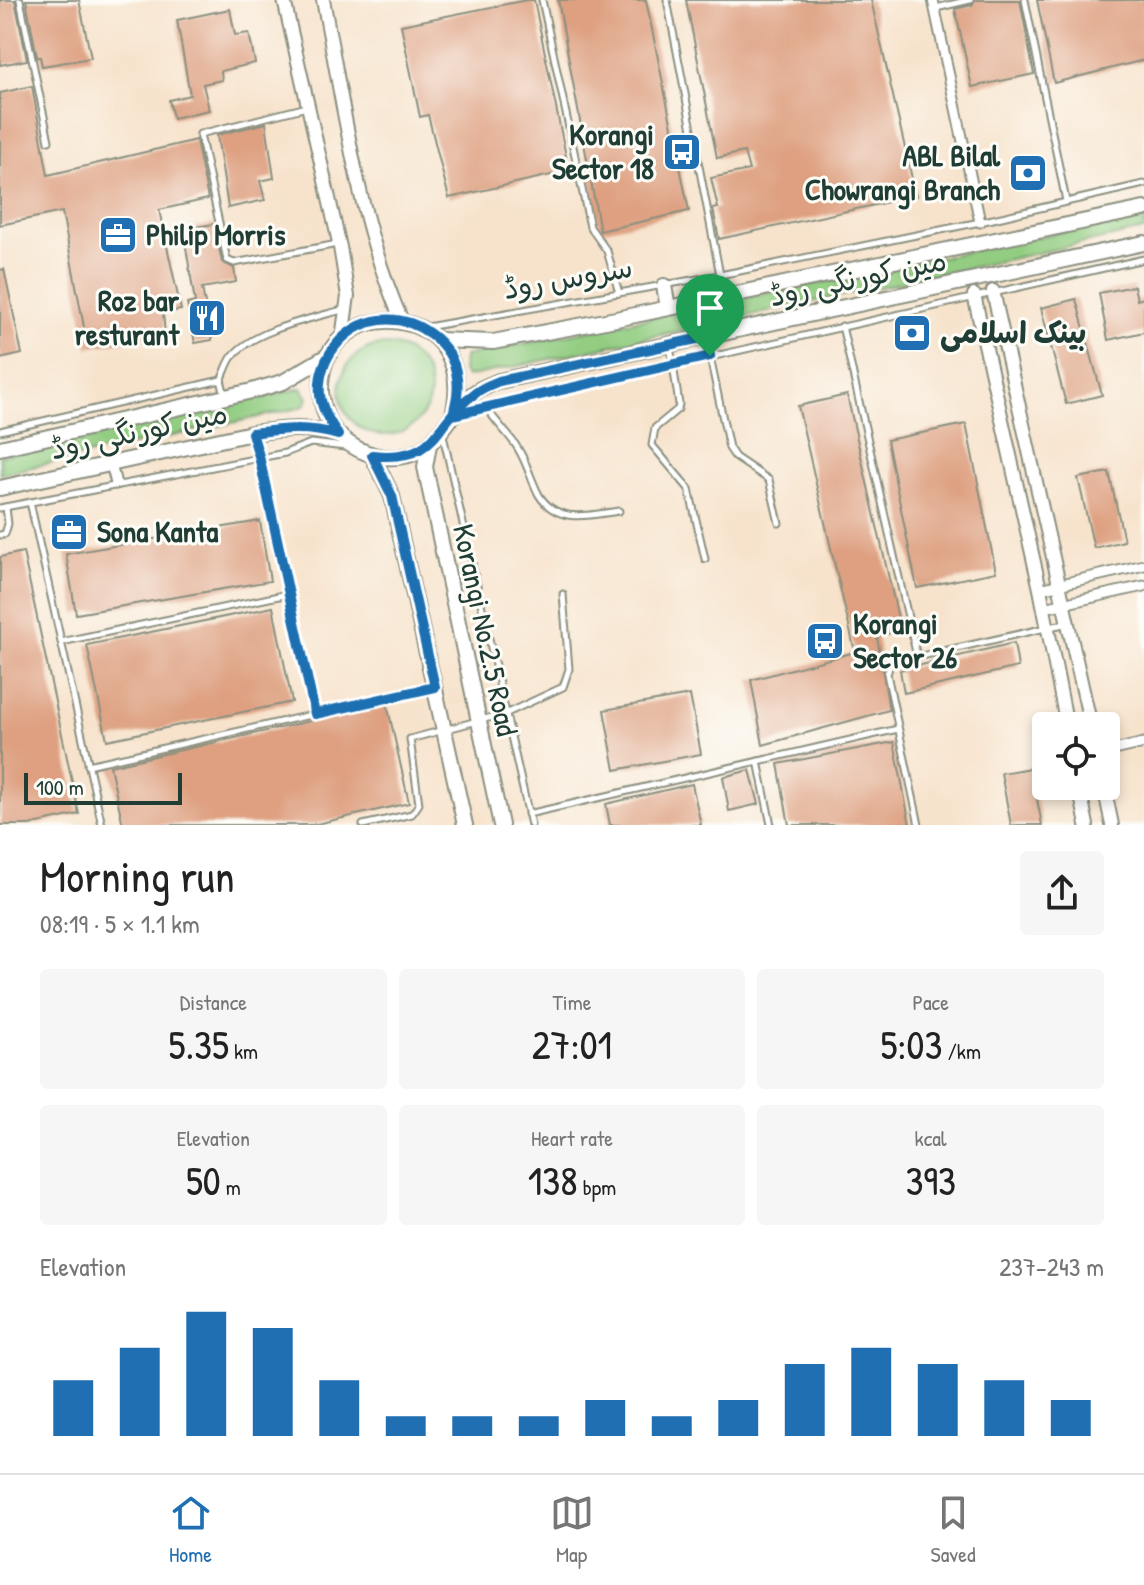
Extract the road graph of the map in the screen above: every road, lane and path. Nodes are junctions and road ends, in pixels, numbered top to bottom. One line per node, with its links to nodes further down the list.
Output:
1 (20, 0): 10 (lane)
2 (284, 0): 9 (street)
3 (323, 0): 25 (street)
4 (542, 0): 21 (lane)
5 (667, 0): 18 (lane)
6 (970, 0): 8 (lane)
7 (1025, 0): 12 (lane)
8 (934, 4): 14 (street)
9 (308, 107): 16 (street); 16 (lane)
10 (49, 141)
11 (1144, 184): 12 (lane, سروس روڈ)
12 (1066, 201): 14 (lane, سروس روڈ)
13 (1144, 209): 23 (main road, مین کورنگی روڈ)
14 (980, 222): 18 (lane, سروس روڈ)
15 (1144, 243): 28 (main road, مین کورنگی روڈ)
16 (339, 244): 24 (street)
17 (1144, 259): 20 (lane)
18 (720, 275): 19 (lane, سروس روڈ)
19 (664, 286): 21 (lane, سروس روڈ); 23 (main road)
20 (993, 291): 22 (lane); 58 (street)
21 (619, 293): 27 (lane, سروس روڈ)
22 (974, 295): 26 (lane); 60 (street)
23 (668, 307): 30 (main road, مین کورنگی روڈ)
24 (346, 309): 29 (street); 35 (lane)
25 (402, 321): 27 (main road); 29 (main road)
26 (842, 326): 33 (lane); 68 (lane)
27 (422, 328): 30 (main road)
28 (706, 337): 31 (main road, مین کورنگی روڈ); 33 (lane)
29 (342, 338): 32 (main road)
30 (438, 340): 38 (main road)
31 (670, 345): 34 (lane); 38 (main road, مین کورنگی روڈ)
32 (329, 355): 36 (main road, مین کورنگی روڈ); 42 (main road)
33 (710, 356): 34 (lane); 54 (lane)
34 (674, 364): 37 (lane); 56 (lane)
35 (221, 380): 36 (lane); 40 (lane)
36 (226, 397): 44 (main road, مین کورنگی روڈ)
37 (487, 408): 38 (lane); 53 (lane)
38 (453, 415): 39 (main road)
39 (442, 430): 43 (main road); 72 (lane)
40 (0, 431)
41 (252, 433): 42 (main road, مین کورنگی روڈ); 47 (lane); 48 (main road, مین کورنگی روڈ)
42 (338, 435): 45 (main road)
43 (429, 445): 46 (main road); 74 (main road, Korangi No.2.5 Road)
44 (0, 448)
45 (354, 448): 46 (main road); 47 (lane)
46 (372, 455): 69 (main road, Korangi No.2.5 Road)
47 (259, 456): 49 (lane); 61 (lane)
48 (111, 464): 49 (street); 50 (main road, مین کورنگی روڈ)
49 (116, 484): 51 (lane)
50 (0, 488)
51 (30, 502): 52 (lane); 67 (lane)
52 (3, 507): 55 (lane)
53 (619, 511)
54 (779, 523)
55 (0, 535)
56 (705, 559)
57 (1144, 565): 58 (street)
58 (1061, 584): 60 (street); 63 (street)
59 (1144, 586): 63 (street)
60 (1040, 589): 64 (street)
61 (288, 594): 67 (lane); 73 (lane)
62 (563, 594): 72 (lane)
63 (1065, 603): 64 (street); 65 (street)
64 (1044, 608): 66 (street)
65 (1069, 623): 66 (lane); 71 (street)
66 (1048, 629): 68 (lane); 70 (street)
67 (61, 642): 80 (lane)
68 (917, 657): 76 (lane)
69 (435, 687): 73 (lane); 75 (main road, Korangi No.2.5 Road)
70 (1064, 712)
71 (1088, 712)
72 (507, 713): 74 (lane); 83 (lane)
73 (315, 714): 80 (lane)
74 (478, 721): 75 (lane); 87 (main road, Korangi No.2.5 Road)
75 (444, 729): 85 (lane); 86 (main road, Korangi No.2.5 Road)
76 (898, 729): 79 (lane); 90 (lane)
77 (1144, 743): 78 (street)
78 (1120, 749)
79 (758, 761): 83 (lane); 89 (lane)
80 (88, 765): 84 (lane)
81 (1082, 800): 91 (street)
82 (1107, 800): 92 (street)
83 (528, 814): 88 (lane)
84 (102, 825)
85 (363, 825)
86 (465, 825)
87 (501, 825)
88 (531, 825)
89 (771, 825)
90 (919, 825)
91 (1087, 825)
92 (1112, 825)

